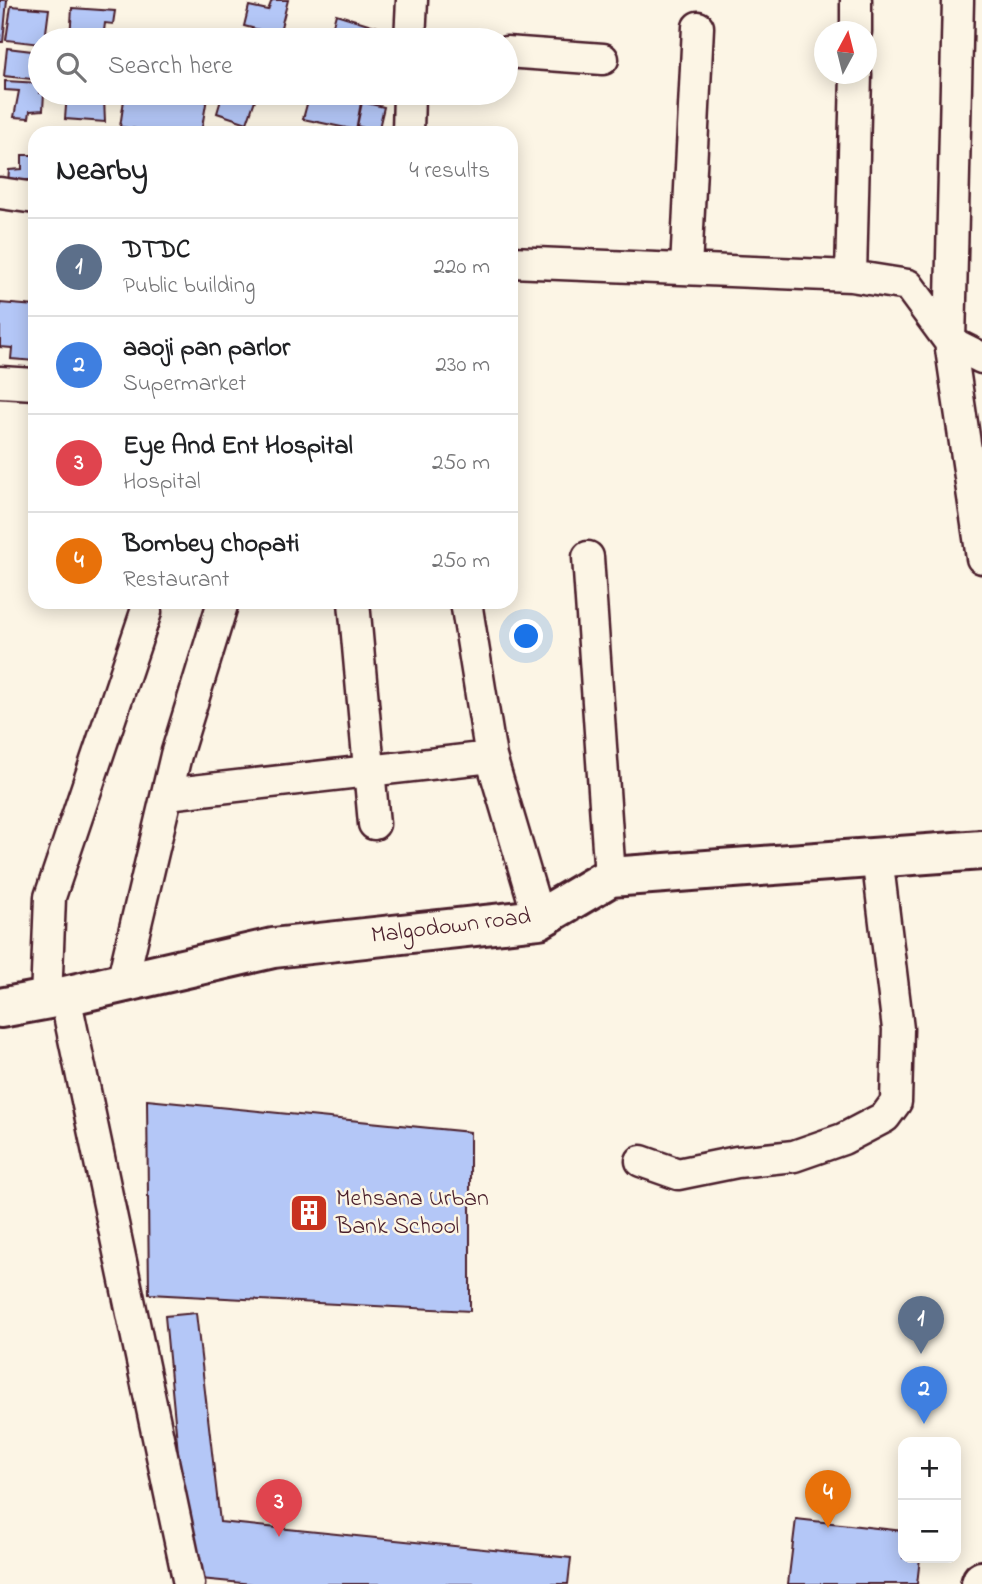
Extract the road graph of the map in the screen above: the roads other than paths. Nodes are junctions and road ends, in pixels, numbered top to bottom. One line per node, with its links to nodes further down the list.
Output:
1 (412, 0): 6 (street)
2 (856, 0): 4 (street)
3 (958, 0): 17 (street)
4 (856, 21)
5 (698, 27): 15 (street)
6 (411, 28)
7 (518, 53): 8 (street)
8 (603, 59)
9 (856, 84): 16 (street)
10 (409, 105): 11 (street)
11 (408, 126)
12 (0, 193): 13 (street)
13 (28, 197)
14 (518, 262): 15 (street)
15 (686, 269): 16 (street)
16 (850, 276): 17 (street)
17 (950, 342): 18 (street); 22 (street)
18 (982, 358)
19 (0, 382): 20 (street)
20 (28, 384)
21 (588, 557): 33 (street)
22 (982, 558)
23 (221, 609): 29 (street)
24 (355, 609): 28 (street)
25 (467, 609): 27 (street)
26 (146, 612): 36 (street)
27 (491, 757): 28 (street); 34 (street)
28 (369, 771): 29 (street); 30 (street)
29 (167, 794): 35 (street)
30 (374, 824)
31 (982, 850): 32 (street, Malgodown road)
32 (877, 857): 33 (street, Malgodown road); 38 (street)
33 (610, 877): 34 (street, Malgodown road)
34 (539, 919): 35 (street, Malgodown road)
35 (122, 983): 36 (street, Malgodown road)
36 (55, 998): 37 (street, Malgodown road); 39 (street)
37 (0, 1008)
38 (641, 1161)
39 (189, 1584)

